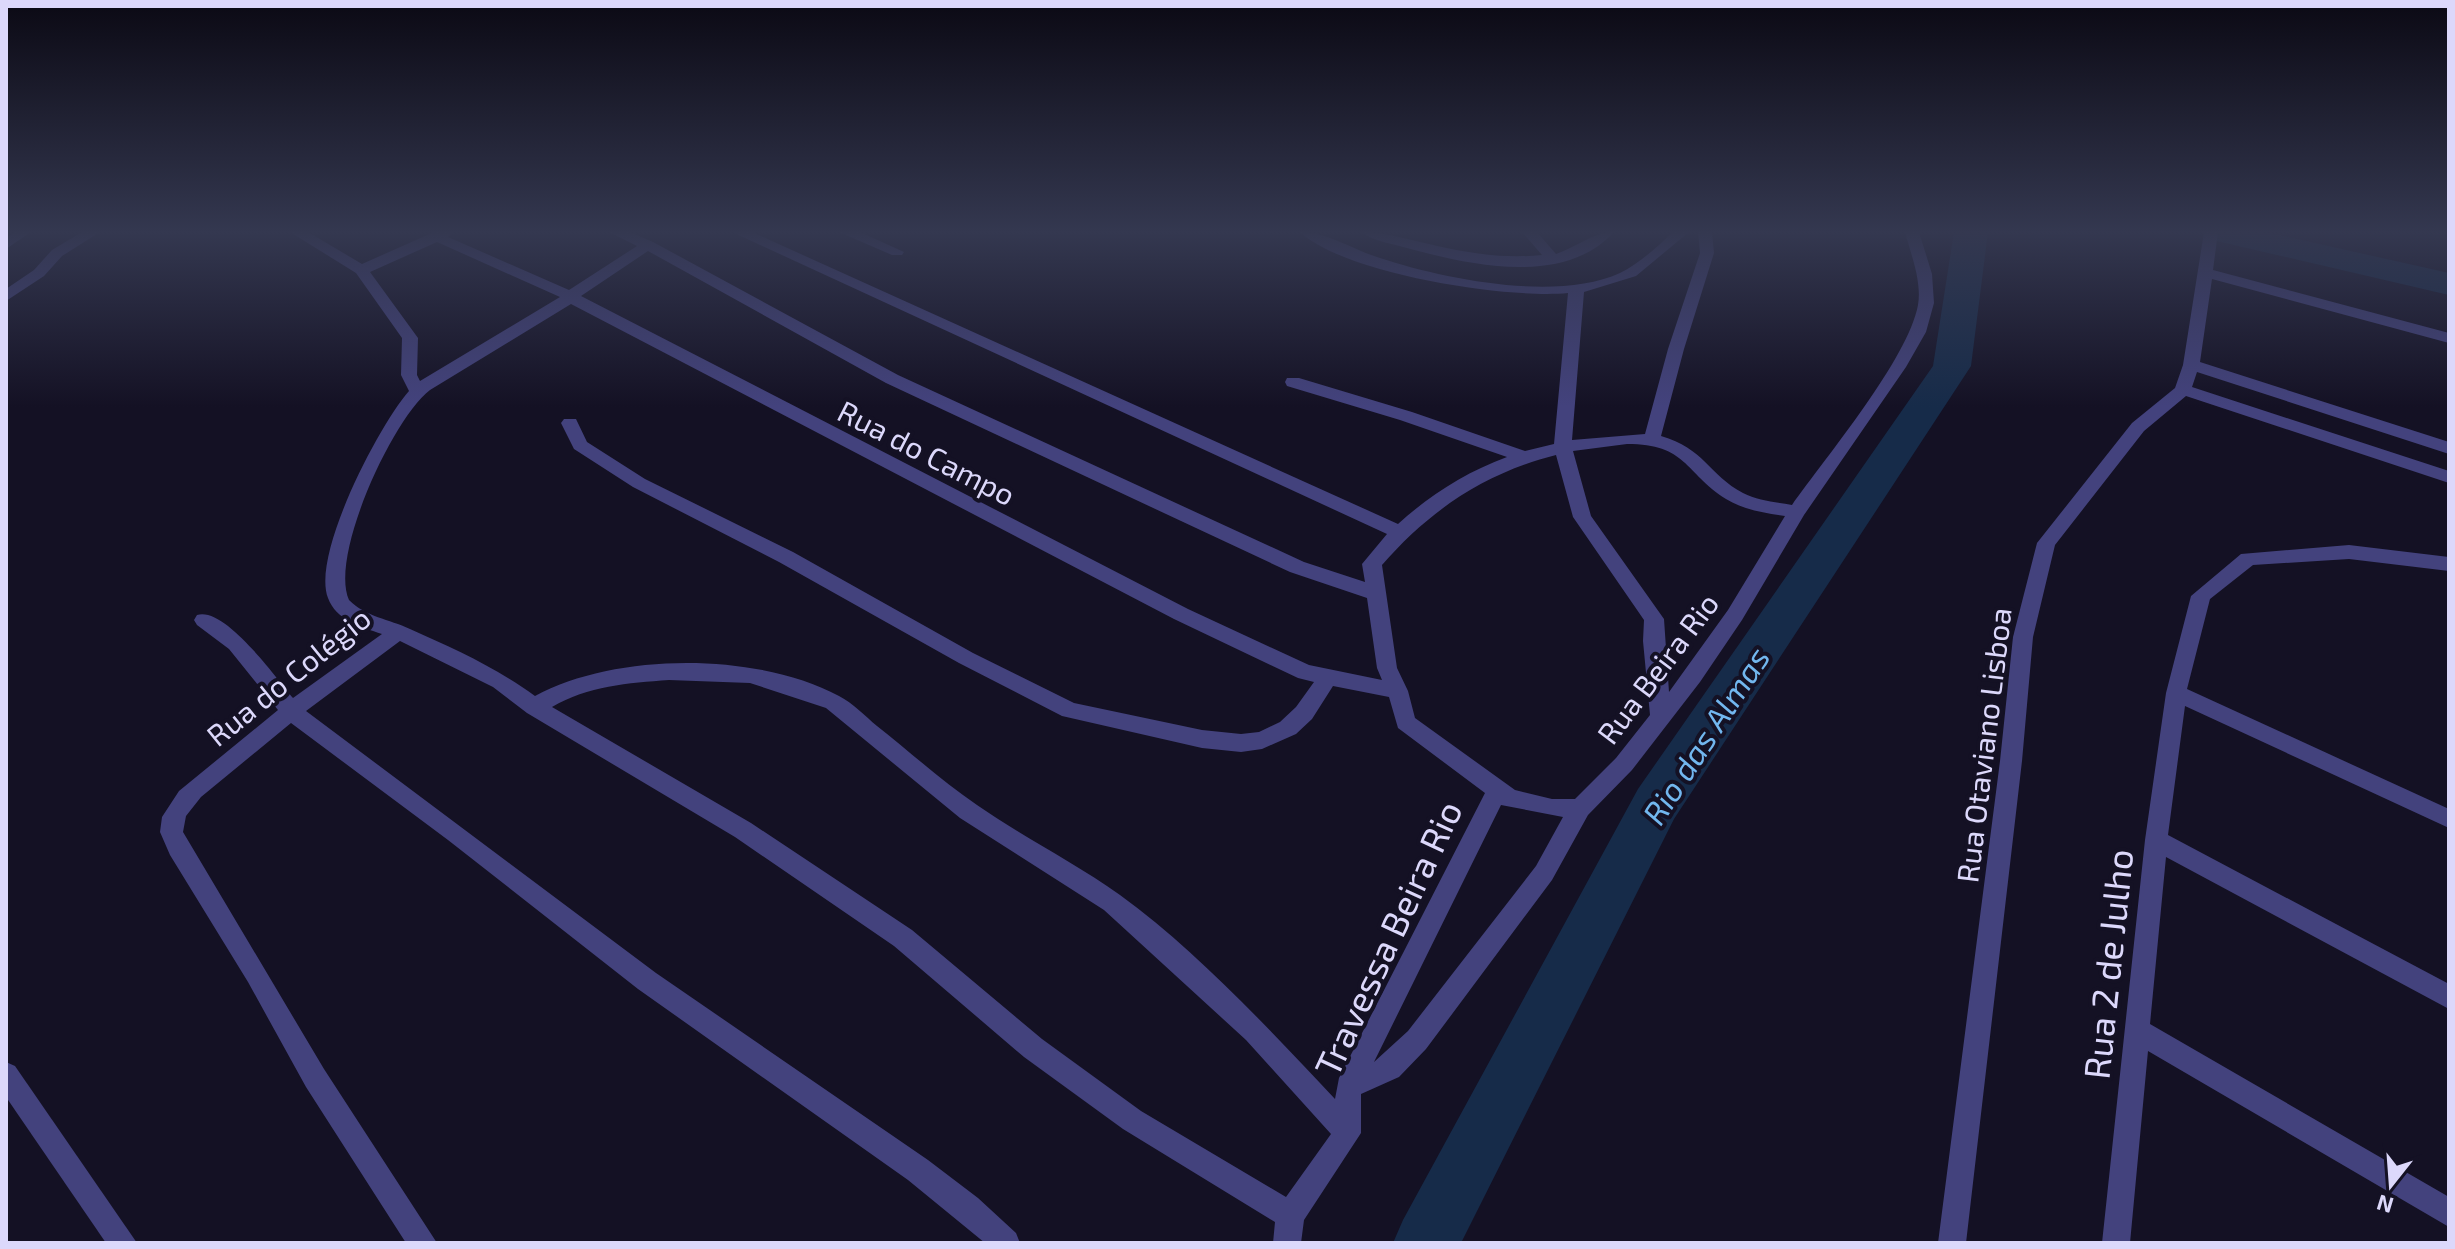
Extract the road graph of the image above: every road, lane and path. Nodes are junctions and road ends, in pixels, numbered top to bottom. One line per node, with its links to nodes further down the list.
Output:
1 (376, 290): 16 (street)
2 (557, 290): 11 (street, Rua do Campo)
3 (578, 290): 11 (street, Rua do Colégio)
4 (730, 290): 26 (street)
5 (869, 290): 24 (street)
6 (1576, 290): 19 (street)
7 (1695, 290): 18 (street)
8 (1925, 290): 23 (street, Rua Beira Rio)
9 (2201, 290): 13 (street)
10 (2284, 290): 12 (street)
11 (571, 297): 16 (street, Rua do Colégio); 29 (street, Rua do Campo)
12 (2449, 338)
13 (2191, 365): 15 (street); 20 (street)
14 (1293, 382): 21 (street)
15 (2183, 390): 22 (street); 50 (street, Rua Otaviano Lisboa)
16 (417, 391): 28 (street, Rua do Colégio)
17 (570, 423): 29 (street)
18 (1652, 439): 19 (street); 23 (street)
19 (1563, 446): 21 (street); 34 (street)
20 (2449, 448)
21 (1521, 456): 24 (street)
22 (2449, 477)
23 (1797, 512): 34 (street, Rua Beira Rio)
24 (1398, 532): 26 (street)
25 (2449, 564): 31 (street, Rua 2 de Julho)
26 (1375, 593): 30 (street)
27 (204, 620): 33 (street)
28 (399, 632): 32 (street); 33 (street, Rua do Colégio)
29 (1328, 677): 30 (street, Rua do Campo)
30 (1398, 691): 35 (street)
31 (2176, 693): 37 (street); 38 (street, Rua 2 de Julho)
32 (534, 707): 43 (street); 45 (street)
33 (291, 711): 47 (street, Rua do Colégio); 48 (street)
34 (1661, 716): 36 (street, Rua Beira Rio)
35 (1497, 791): 36 (street); 42 (street, Travessa Beira Rio)
36 (1580, 808): 42 (street, Rua Beira Rio)
37 (2449, 819)
38 (2156, 840): 39 (street); 40 (street, Rua 2 de Julho)
39 (2449, 997)
40 (2135, 1029): 44 (street); 51 (street, Rua 2 de Julho)
41 (6, 1075): 46 (street)
42 (1348, 1087): 43 (street, Travessa Beira Rio)
43 (1348, 1133): 45 (street)
44 (2449, 1213)
45 (1290, 1215): 49 (street)
46 (123, 1243)
47 (423, 1243)
48 (1006, 1243)
49 (1287, 1243)
50 (1952, 1243)
51 (2116, 1243)

